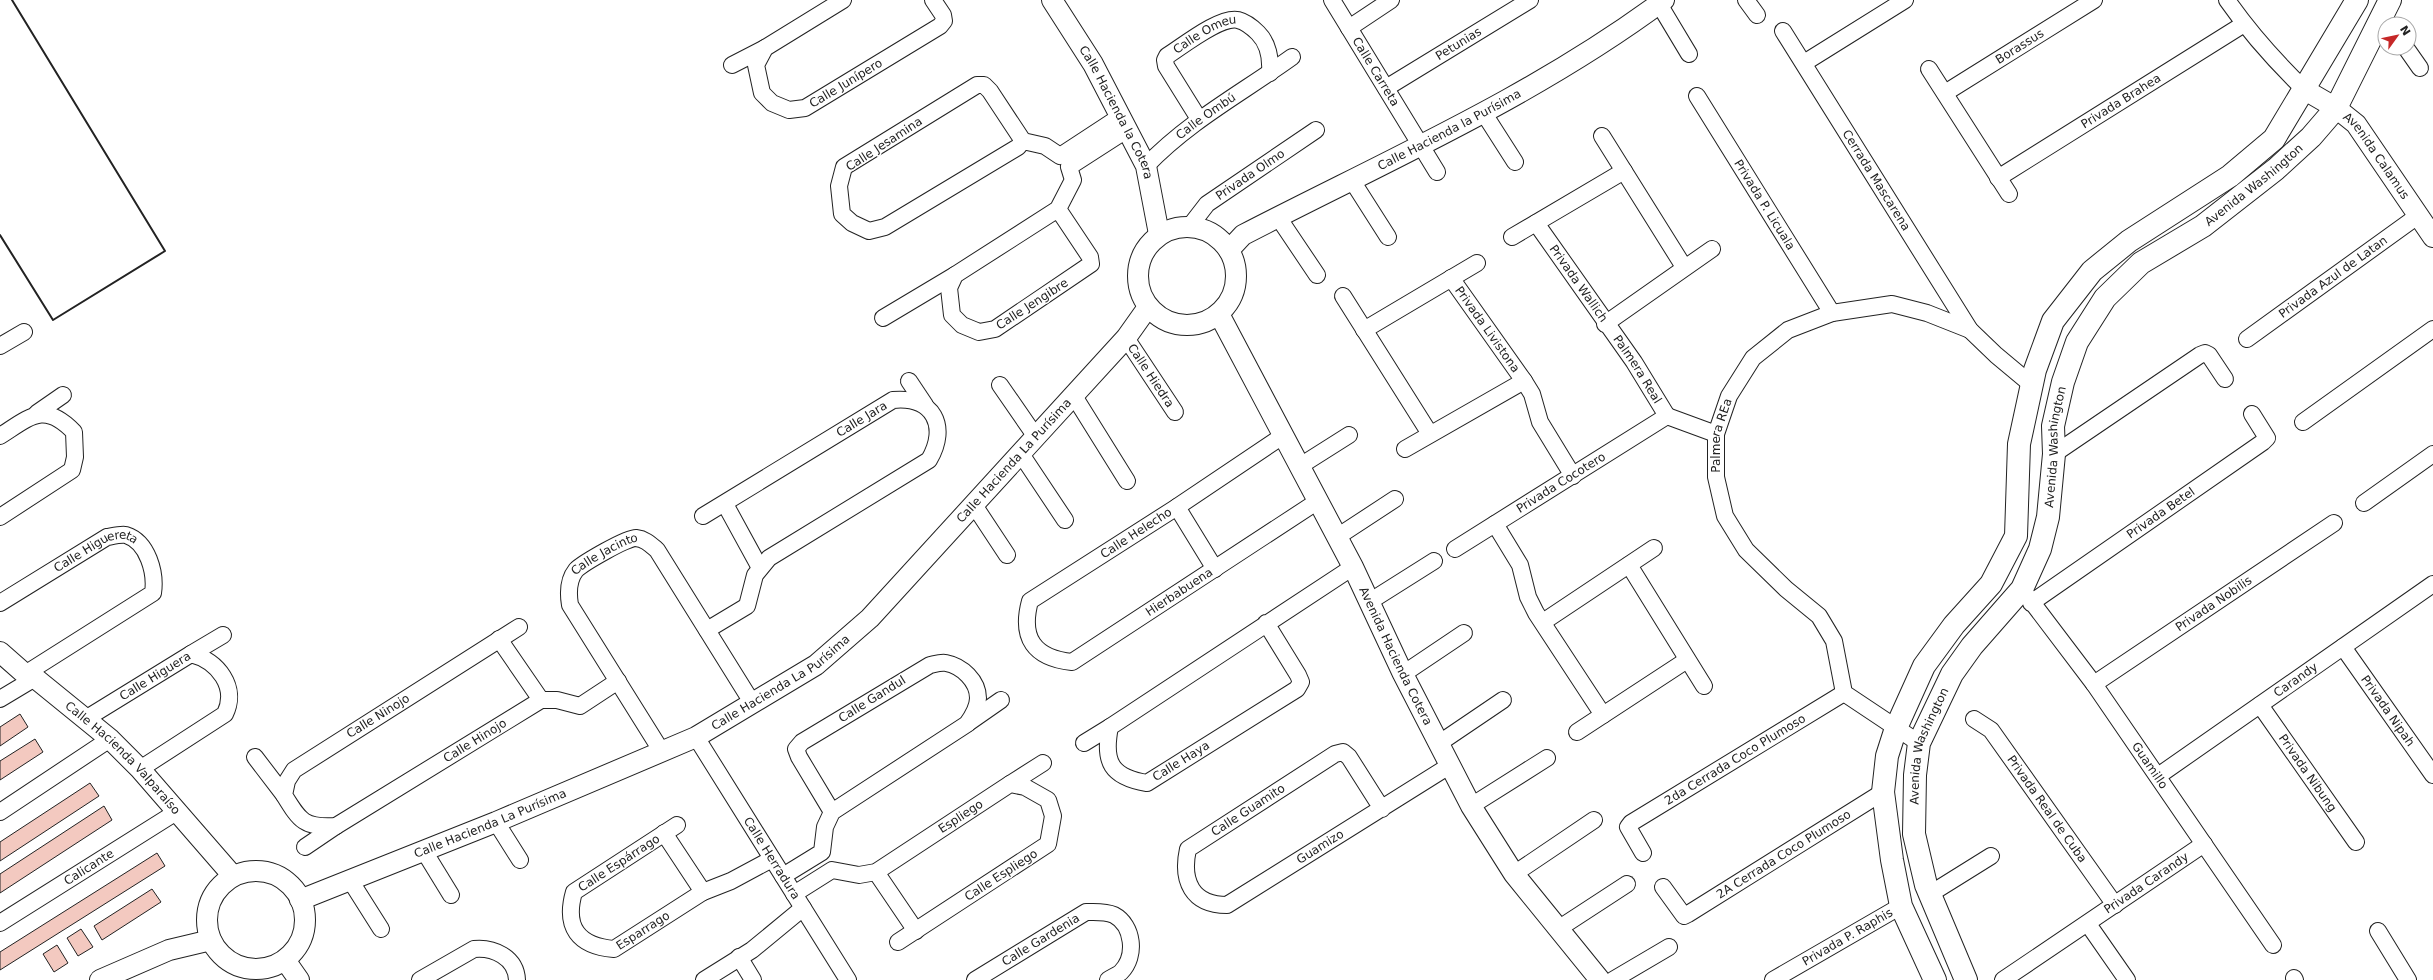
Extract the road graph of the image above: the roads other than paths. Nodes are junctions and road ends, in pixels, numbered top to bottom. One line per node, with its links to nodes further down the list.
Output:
1 (843, 0): 18 (street)
2 (933, 0): 18 (street, Calle Junípero)
3 (1052, 0): 34 (street, Calle Hacienda la Cotera)
4 (1332, 0): 16 (street, Calle Carreta)
5 (1391, 0): 16 (street)
6 (1530, 0): 27 (street, Petunias)
7 (1746, 0): 14 (street)
8 (1905, 0): 22 (street)
9 (2094, 0): 29 (street, Borassus)
10 (2227, 0): 15 (street)
11 (2357, 0): 28 (main road, Avenida Washington)
12 (1662, 2): 19 (street); 32 (street, Calle Hacienda la Purísima)
13 (2388, 13): 31 (main road, Avenida Washington)
14 (1757, 15)
15 (2244, 24): 28 (street); 43 (street, Privada Brahea)
16 (1349, 28): 27 (street, Calle Carreta)
17 (1783, 31): 22 (street, Cerrada Mascarena)
18 (765, 48): 23 (street)
19 (1689, 54)
20 (2412, 56): 24 (street)
21 (1292, 57): 26 (street, Calle Ombú)
22 (1804, 64): 70 (street, Cerrada Mascarena)
23 (732, 65)
24 (2420, 68)
25 (1929, 69): 29 (street)
26 (1270, 73): 33 (street, Calle Ombú); 33 (street, Calle Omeu)
27 (1386, 88): 38 (street, Calle Carreta)
28 (2305, 90): 31 (street, Avenida Calamus); 79 (main road, Avenida Washington)
29 (1945, 93): 43 (street)
30 (1697, 96): 64 (street, Privada P. Licuala)
31 (2336, 108): 47 (street, Avenida Calamus); 96 (main road, Avenida Washington)
32 (1483, 112): 38 (street, Calle Hacienda la Purísima); 39 (street)
33 (1199, 119): 40 (street, Calle Ombú)
34 (1125, 123): 37 (street); 40 (street, Calle Hacienda la Cotera); 46 (street)
35 (1316, 130): 50 (street, Privada Olmo)
36 (1602, 136): 41 (street)
37 (1023, 141): 37 (street, Calle Jesamina)
38 (1421, 144): 42 (street, Calle Carreta); 44 (street, Calle Hacienda la Purísima)
39 (1515, 162)
40 (1146, 166): 51 (street, Calle Hacienda la Cotera)
41 (1624, 171): 49 (street); 58 (street)
42 (1437, 172)
43 (1998, 178): 45 (street)
44 (1351, 179): 48 (street, Calle Hacienda la Purísima); 52 (street)
45 (2008, 194)
46 (1058, 208): 59 (street); 59 (street, Calle Jengibre)
47 (2419, 215): 54 (street, Avenida Calamus); 73 (street, Privada Azul de Latan)
48 (1278, 216): 55 (street, Calle Hacienda la Purísima); 60 (street)
49 (1536, 223): 53 (street); 67 (street, Privada Wallich)
50 (1190, 226): 51 (street); 55 (street)
51 (1159, 234): 63 (street)
52 (1388, 237)
53 (1512, 237)
54 (2433, 237)
55 (1229, 250): 65 (street)
56 (1712, 250): 58 (street, Privada Wallich)
57 (1477, 263): 61 (street, Privada Livistona)
58 (1684, 267): 67 (street, Privada Wallich)
59 (956, 275): 66 (street)
60 (1317, 275)
61 (1451, 278): 69 (street, Privada Livistona); 77 (street, Privada Livistona)
62 (1343, 296): 69 (street)
63 (1148, 307): 65 (street); 72 (street, Calle Hacienda La Purísima)
64 (1832, 313): 70 (street, Palmera REa); 90 (street, Palmera REa)
65 (1219, 314): 88 (street, Avenida Hacienda Cotera)
66 (883, 318)
67 (1605, 324): 86 (street, Palmera Real)
68 (2433, 328): 87 (street)
69 (1364, 330): 89 (street)
70 (1970, 330): 79 (street)
71 (24, 332): 74 (street)
72 (1126, 338): 81 (street, Calle Hacienda La Purísima); 83 (street, Calle Hiedra)
73 (2247, 339)
74 (0, 346)
75 (2225, 379): 96 (street)
76 (909, 381): 82 (street)
77 (1524, 381): 89 (street, Privada Livistona); 99 (street, Privada Livistona)
78 (1000, 385): 93 (street)
79 (2032, 385): 154 (main road, Avenida Washington)
80 (63, 395): 84 (street)
81 (1074, 396): 93 (street, Calle Hacienda La Purísima); 100 (street)
82 (924, 405): 104 (street, Calle Jara); 119 (street)
83 (1175, 412)
84 (37, 413): 92 (street); 108 (street)
85 (2252, 414): 122 (street, Privada Betel)
86 (1667, 416): 90 (street); 99 (street, Privada Cocotero)
87 (2302, 422)
88 (1284, 434): 98 (street, Avenida Hacienda Cotera); 106 (street, Calle Helecho)
89 (1430, 434): 94 (street, Privada Livistona)
90 (1716, 434): 142 (street, Palmera REa)
91 (1349, 435): 98 (street)
92 (0, 436)
93 (1036, 438): 95 (street, Calle Hacienda La Purísima)
94 (1406, 449)
95 (1021, 454): 105 (street, Calle Hacienda La Purísima); 109 (street)
96 (2054, 454): 122 (main road, Avenida Washington)
97 (2433, 454): 103 (street)
98 (1300, 466): 102 (street, Avenida Hacienda Cotera)
99 (1573, 476): 111 (street, Privada Cocotero)
100 (1127, 481)
101 (1395, 499): 112 (street)
102 (1318, 501): 112 (street, Avenida Hacienda Cotera); 120 (street, Hierbabuena)
103 (2364, 503)
104 (725, 504): 107 (street, Calle Jara); 119 (street)
105 (974, 505): 115 (street); 147 (street, Calle Hacienda La Purísima)
106 (1176, 507): 120 (street); 133 (street, Calle Helecho)
107 (703, 516)
108 (0, 517)
109 (1065, 520)
110 (2334, 523): 140 (street, Privada Nobilis)
111 (1496, 524): 114 (street, Privada Cocotero); 125 (street)
112 (1337, 537): 118 (street, Avenida Hacienda Cotera)
113 (1654, 548): 117 (street)
114 (1455, 549)
115 (1007, 555)
116 (1434, 561): 123 (street)
117 (1629, 565): 125 (street); 136 (street)
118 (1353, 567): 123 (street, Avenida Hacienda Cotera); 126 (street)
119 (760, 568): 128 (street)
120 (1215, 569): 133 (street, Hierbabuena)
121 (2430, 592): 132 (street, Carandy)
122 (2026, 596): 140 (street, Guamillo); 159 (main road, Avenida Washington)
123 (1369, 602): 137 (street, Avenida Hacienda Cotera)
124 (0, 603): 138 (street, Calle Higuereta)
125 (1542, 622): 149 (street)
126 (1266, 623): 153 (street); 153 (street, Calle Haya)
127 (518, 627): 131 (street, Calle Ninojo)
128 (707, 630): 139 (street, Calle Jacinto); 147 (street, Calle Jacinto)
129 (1464, 633): 137 (street)
130 (224, 634): 135 (street)
131 (499, 639): 144 (street); 171 (street, Calle Ninojo)
132 (2343, 647): 148 (street, Carandy); 167 (street, Privada Nipah)
133 (1037, 649)
134 (0, 652): 138 (street, Calle Hacienda Valparaíso)
135 (191, 654): 150 (street, Calle Higuera); 166 (street, Calle Higuera)
136 (1687, 660): 141 (street); 149 (street)
137 (1403, 674): 160 (street, Avenida Hacienda Cotera)
138 (30, 676): 143 (street); 150 (street, Calle Hacienda Valparaíso)
139 (618, 681): 144 (street); 161 (street, Calle Jacinto)
140 (2094, 684): 168 (street, Guamillo)
141 (1704, 686)
142 (1844, 693): 154 (street); 184 (street, 2da Cerrada Coco Plumoso)
143 (0, 699)
144 (541, 700): 179 (street, Calle Hinojo)
145 (1001, 700): 152 (street, Calle Gandul)
146 (1503, 700): 160 (street)
147 (753, 704): 156 (street, Calle Hacienda La Purísima)
148 (2260, 705): 168 (street, Carandy); 180 (street, Privada Nibung)
149 (1603, 715): 155 (street)
150 (87, 718): 157 (street, Calle Hacienda Valparaíso)
151 (1974, 718): 201 (street, Privada Real de Cuba)
152 (967, 724): 176 (street, Calle Gandul); 176 (street, Calle Gandul)
153 (1110, 727): 158 (street)
154 (1896, 728): 159 (street); 170 (main road, Avenida Washington)
155 (1577, 732)
156 (696, 737): 161 (street, Calle Hacienda La Purísima); 186 (street, Calle Herradura)
157 (110, 739): 166 (street, Calle Hacienda Valparaíso); 175 (street)
158 (1084, 743)
159 (1919, 743): 198 (main road, Avenida Washington)
160 (1438, 744): 165 (street, Avenida Hacienda Cotera)
161 (662, 752): 178 (street, Calle Hacienda La Purísima)
162 (255, 758): 171 (street, Calle Hinojo)
163 (1547, 758): 172 (street)
164 (1043, 763): 169 (street, Espliego)
165 (1449, 766): 172 (street, Avenida Hacienda Cotera); 173 (street, Guamizo)
166 (140, 769): 174 (street, Calle Hacienda Valparaíso)
167 (2433, 775)
168 (2158, 776): 181 (street, Guamillo)
169 (1010, 784): 188 (street, Espliego); 208 (street, Calle Espliego)
170 (1883, 792): 194 (street, 2A Cerrada Coco Plumoso); 202 (main road, Avenida Washington)
171 (288, 802): 179 (street, Calle Hinojo)
172 (1471, 806): 189 (street, Avenida Hacienda Cotera)
173 (1382, 809): 195 (street, Guamizo); 195 (street, Calle Guamito)
174 (178, 811): 190 (street, Calle Hacienda Valparaíso); 204 (street, Calicante)
175 (0, 812)
176 (832, 812): 191 (street)
177 (1594, 820): 189 (street)
178 (496, 822): 183 (street, Calle Hacienda La Purísima); 187 (street)
179 (336, 826): 182 (street, Calle Hinojo)
180 (2356, 842)
181 (2204, 844): 201 (street, Privada Carandy); 213 (street, Guamillo)
182 (305, 847)
183 (424, 851): 192 (street, Calle Hacienda La Purísima); 199 (street)
184 (1643, 852)
185 (1991, 856): 198 (street)
186 (772, 859): 191 (street, Calle Herradura); 196 (street, Esparrago)
187 (520, 860)
188 (876, 872): 197 (street); 208 (street)
189 (1514, 874): 207 (street, Avenida Hacienda Cotera)
190 (233, 876): 200 (street); 211 (street)
191 (783, 876): 197 (street, Calle Herradura)
192 (350, 880): 200 (street, Calle Hacienda La Purísima); 206 (street)
193 (1627, 884): 207 (street)
194 (1663, 887)
195 (1191, 888)
196 (703, 892): 210 (street, Calle Espárrago); 215 (street, Esparrago)
197 (794, 894): 203 (street, Calle Herradura)
198 (1930, 894): 232 (main road, Avenida Washington)
199 (452, 895)
200 (300, 900): 217 (street)
201 (2115, 905): 205 (street, Privada Carandy)
202 (1901, 906): 230 (street, Privada P. Raphis); 231 (main road, Avenida Washington)
203 (803, 908): 216 (street); 225 (street, Calle Herradura)
204 (0, 924)
205 (2088, 924): 233 (street, Privada Carandy); 234 (street)
206 (381, 929)
207 (1558, 930): 228 (street, Avenida Hacienda Cotera)
208 (916, 931): 212 (street, Calle Espliego)
209 (2378, 931): 235 (street)
210 (580, 937): 215 (street, Esparrago)
211 (211, 940): 217 (street); 219 (street)
212 (898, 942)
213 (2273, 945)
214 (1669, 946): 229 (street)
215 (614, 949): 218 (street)
216 (739, 957): 223 (street); 224 (street)
217 (286, 960): 220 (street)
218 (597, 960)
219 (100, 980)
220 (299, 980)
221 (420, 980): 222 (street)
222 (518, 980)
223 (704, 980)
224 (753, 980)
225 (848, 980)
226 (975, 980): 227 (street, Calle Gardenia)
227 (1108, 980)
228 (1600, 980)
229 (1613, 980)
230 (1773, 980)
231 (1935, 980)
232 (1966, 980)
233 (2004, 980)
234 (2127, 980)
235 (2408, 980)

